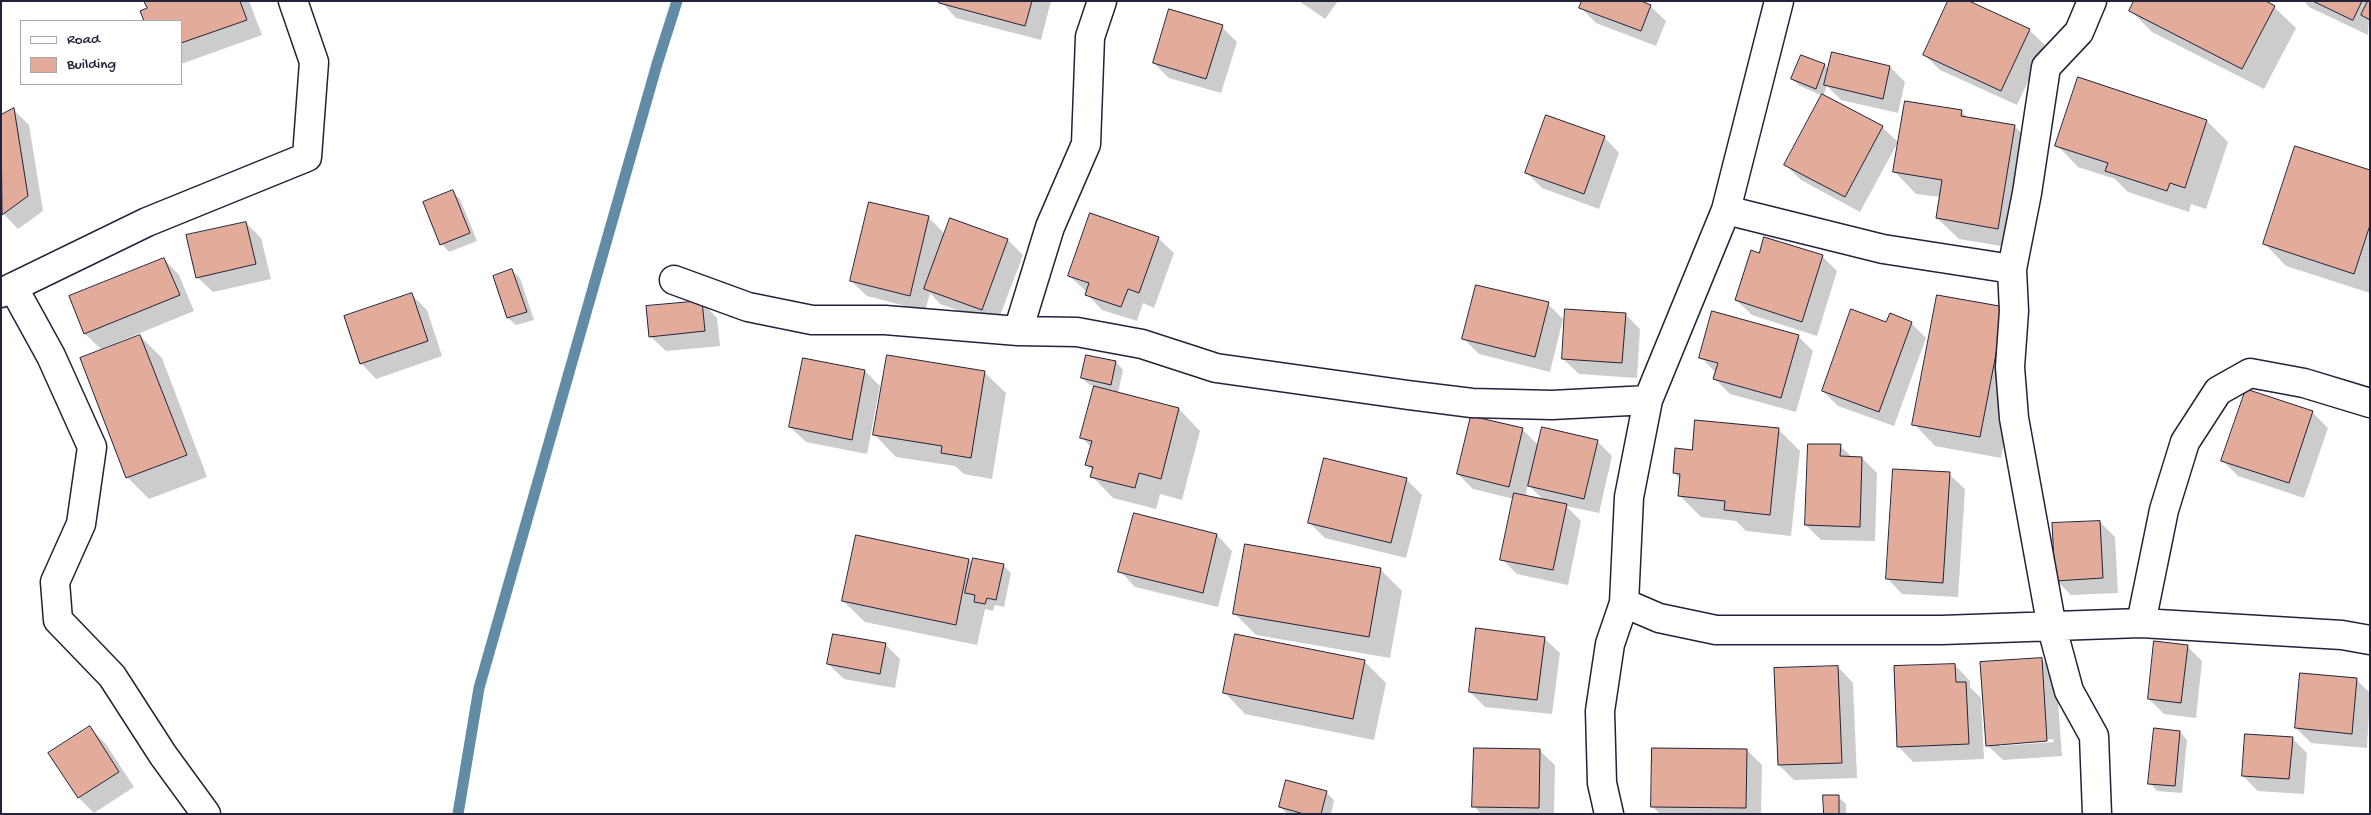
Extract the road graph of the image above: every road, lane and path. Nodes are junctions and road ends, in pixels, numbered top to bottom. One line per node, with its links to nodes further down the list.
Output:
1 (294, 1): 8 (street)
2 (1102, 1): 9 (street)
3 (1779, 1): 5 (street)
4 (2092, 1): 6 (street)
5 (1726, 210): 6 (street); 10 (street)
6 (2012, 269): 14 (street)
7 (674, 280): 9 (street)
8 (7, 290): 16 (street)
9 (1018, 331): 10 (street)
10 (1648, 400): 12 (street)
11 (2370, 403): 13 (street)
12 (1624, 603): 14 (street); 17 (street)
13 (2141, 623): 14 (street); 15 (street)
14 (2052, 628): 18 (street)
15 (2370, 640)
16 (206, 814)
17 (1609, 814)
18 (2097, 814)

